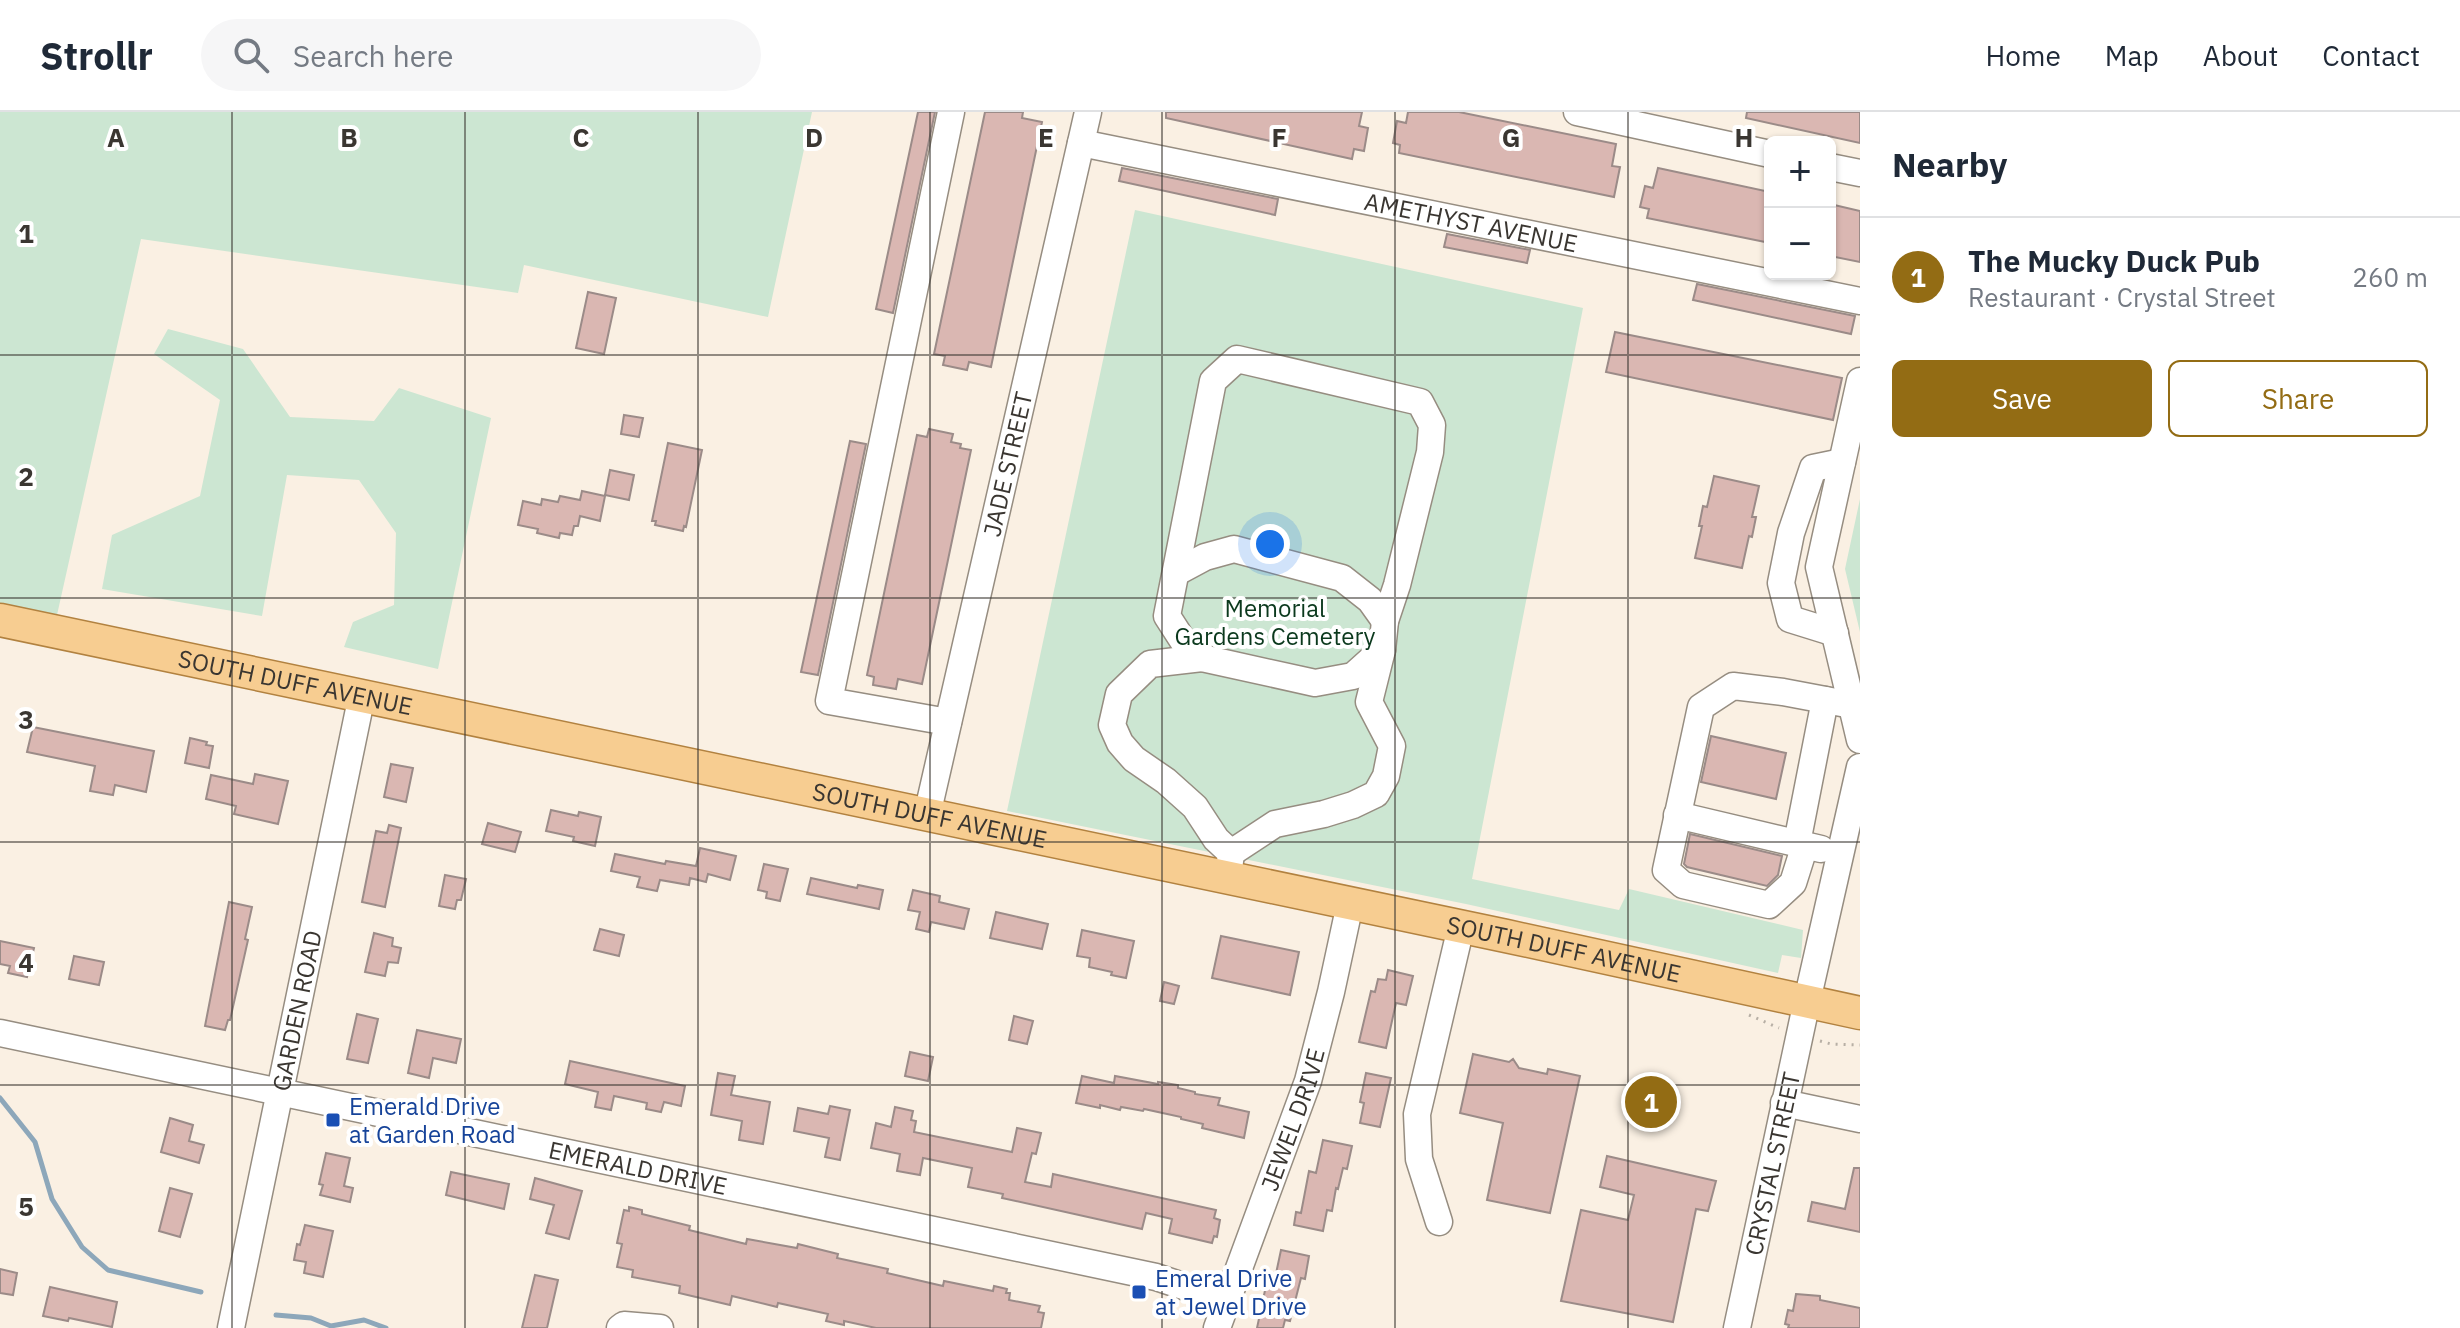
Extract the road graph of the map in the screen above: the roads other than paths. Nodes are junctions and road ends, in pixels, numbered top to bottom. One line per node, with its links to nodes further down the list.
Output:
1 (951, 112): 24 (street)
2 (1088, 112): 4 (street, JADE STREET)
3 (1577, 112): 5 (street)
4 (1081, 143): 8 (street, AMETHYST AVENUE); 24 (street, JADE STREET)
5 (1764, 153)
6 (1836, 168): 7 (street)
7 (1860, 173)
8 (1860, 301)
9 (1860, 381): 10 (street)
10 (1842, 462): 15 (street); 15 (street)
11 (1177, 572): 12 (street); 14 (street); 14 (street)
12 (1167, 616): 17 (street); 18 (street)
13 (0, 620): 20 (main road, SOUTH DUFF AVENUE)
14 (1385, 621): 16 (street)
15 (1835, 633): 23 (street)
16 (1382, 650): 19 (street); 22 (street)
17 (1202, 658): 18 (street); 19 (street)
18 (1150, 664): 31 (street)
19 (1315, 683): 22 (street)
20 (362, 695): 27 (main road, SOUTH DUFF AVENUE); 37 (street, GARDEN ROAD)
21 (1825, 700): 23 (street); 28 (street); 29 (street)
22 (1369, 702): 31 (street)
23 (1852, 705): 25 (street)
24 (948, 722): 27 (street, JADE STREET)
25 (1860, 740)
26 (1860, 767): 30 (street, CRYSTAL STREET)
27 (927, 815): 31 (main road, SOUTH DUFF AVENUE)
28 (1677, 815): 29 (street); 29 (street)
29 (1801, 844): 30 (street)
30 (1841, 853): 34 (street, CRYSTAL STREET)
31 (1229, 866): 32 (main road, SOUTH DUFF AVENUE)
32 (1350, 904): 33 (main road, SOUTH DUFF AVENUE); 41 (street, JEWEL DRIVE)
33 (1461, 927): 34 (main road, SOUTH DUFF AVENUE); 40 (street)
34 (1807, 1001): 35 (main road, SOUTH DUFF AVENUE); 38 (street, CRYSTAL STREET)
35 (1860, 1013)
36 (0, 1033): 37 (street, EMERALD DRIVE)
37 (281, 1092): 41 (street, EMERALD DRIVE); 42 (street, GARDEN ROAD)
38 (1784, 1103): 39 (street); 46 (street, CRYSTAL STREET)
39 (1860, 1119)
40 (1439, 1222)
41 (1228, 1301): 45 (street, JEWEL DRIVE)
42 (231, 1328)
43 (620, 1328): 44 (street)
44 (660, 1328)
45 (1217, 1328)
46 (1737, 1328)

